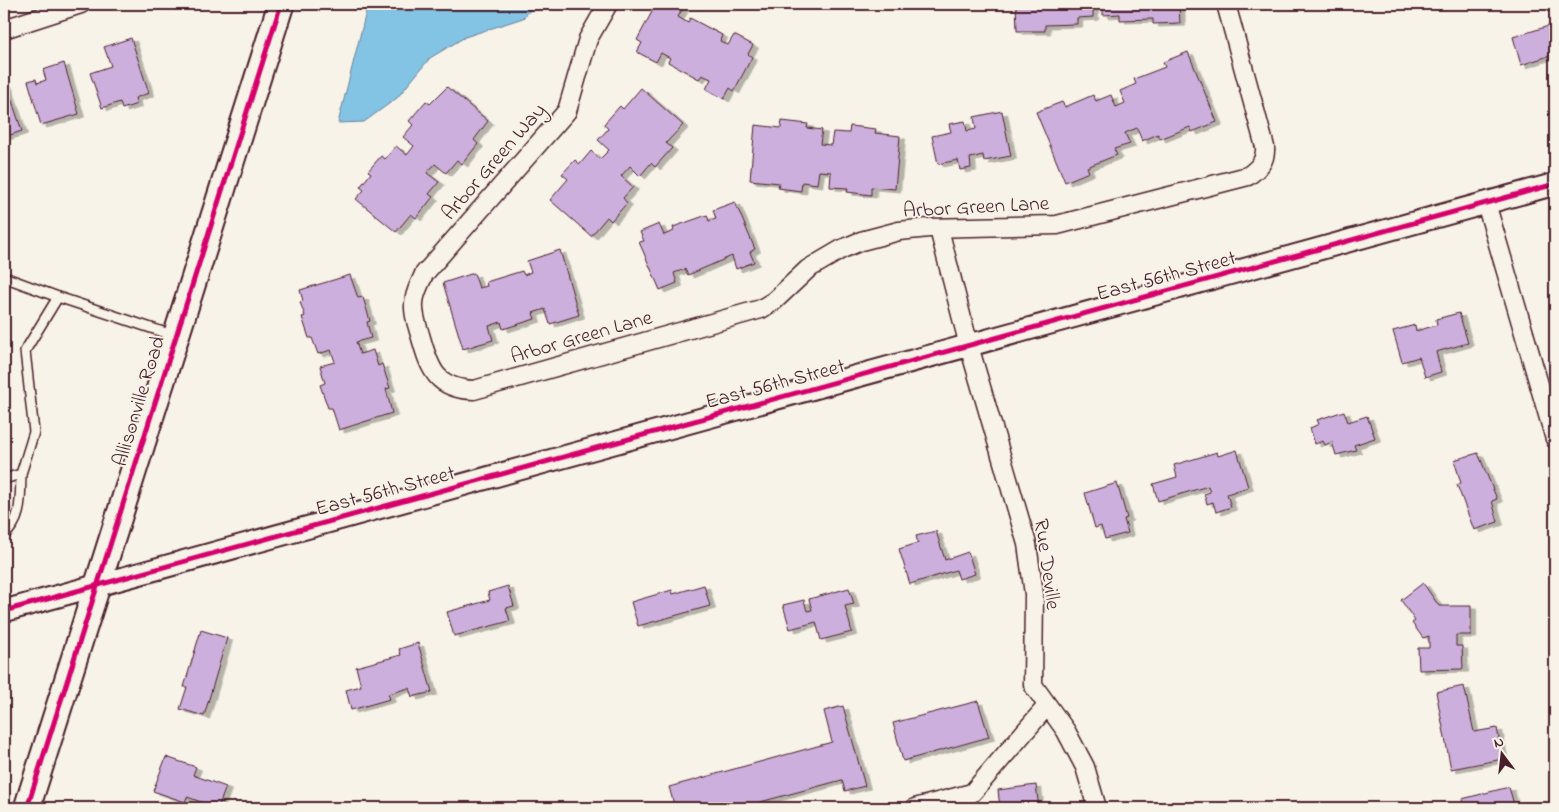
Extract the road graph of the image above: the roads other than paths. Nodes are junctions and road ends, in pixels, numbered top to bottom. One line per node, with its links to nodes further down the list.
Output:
1 (81, 4): 5 (street)
2 (281, 4): 11 (main road, Allisonville Road)
3 (608, 4): 12 (street, Arbor Green Way)
4 (1226, 4): 8 (street, Arbor Green Lane)
5 (4, 29)
6 (1555, 184): 7 (street, East 56th Street)
7 (1486, 203): 13 (street, East 56th Street); 14 (street)
8 (939, 229): 12 (street, Arbor Green Lane); 13 (street, Rue Deville)
9 (4, 277): 10 (lane)
10 (58, 297): 11 (lane); 15 (lane)
11 (175, 336): 18 (main road, Allisonville Road)
12 (422, 342)
13 (970, 346): 18 (street, East 56th Street); 20 (street, Rue Deville)
14 (1555, 439)
15 (21, 474): 16 (lane); 17 (lane)
16 (4, 480)
17 (4, 535)
18 (95, 587): 19 (street, East 56th Street); 21 (main road, Allisonville Road)
19 (4, 611)
20 (1046, 707): 22 (street); 23 (street, Rue Deville)
21 (27, 808)
22 (916, 808)
23 (1097, 808)

